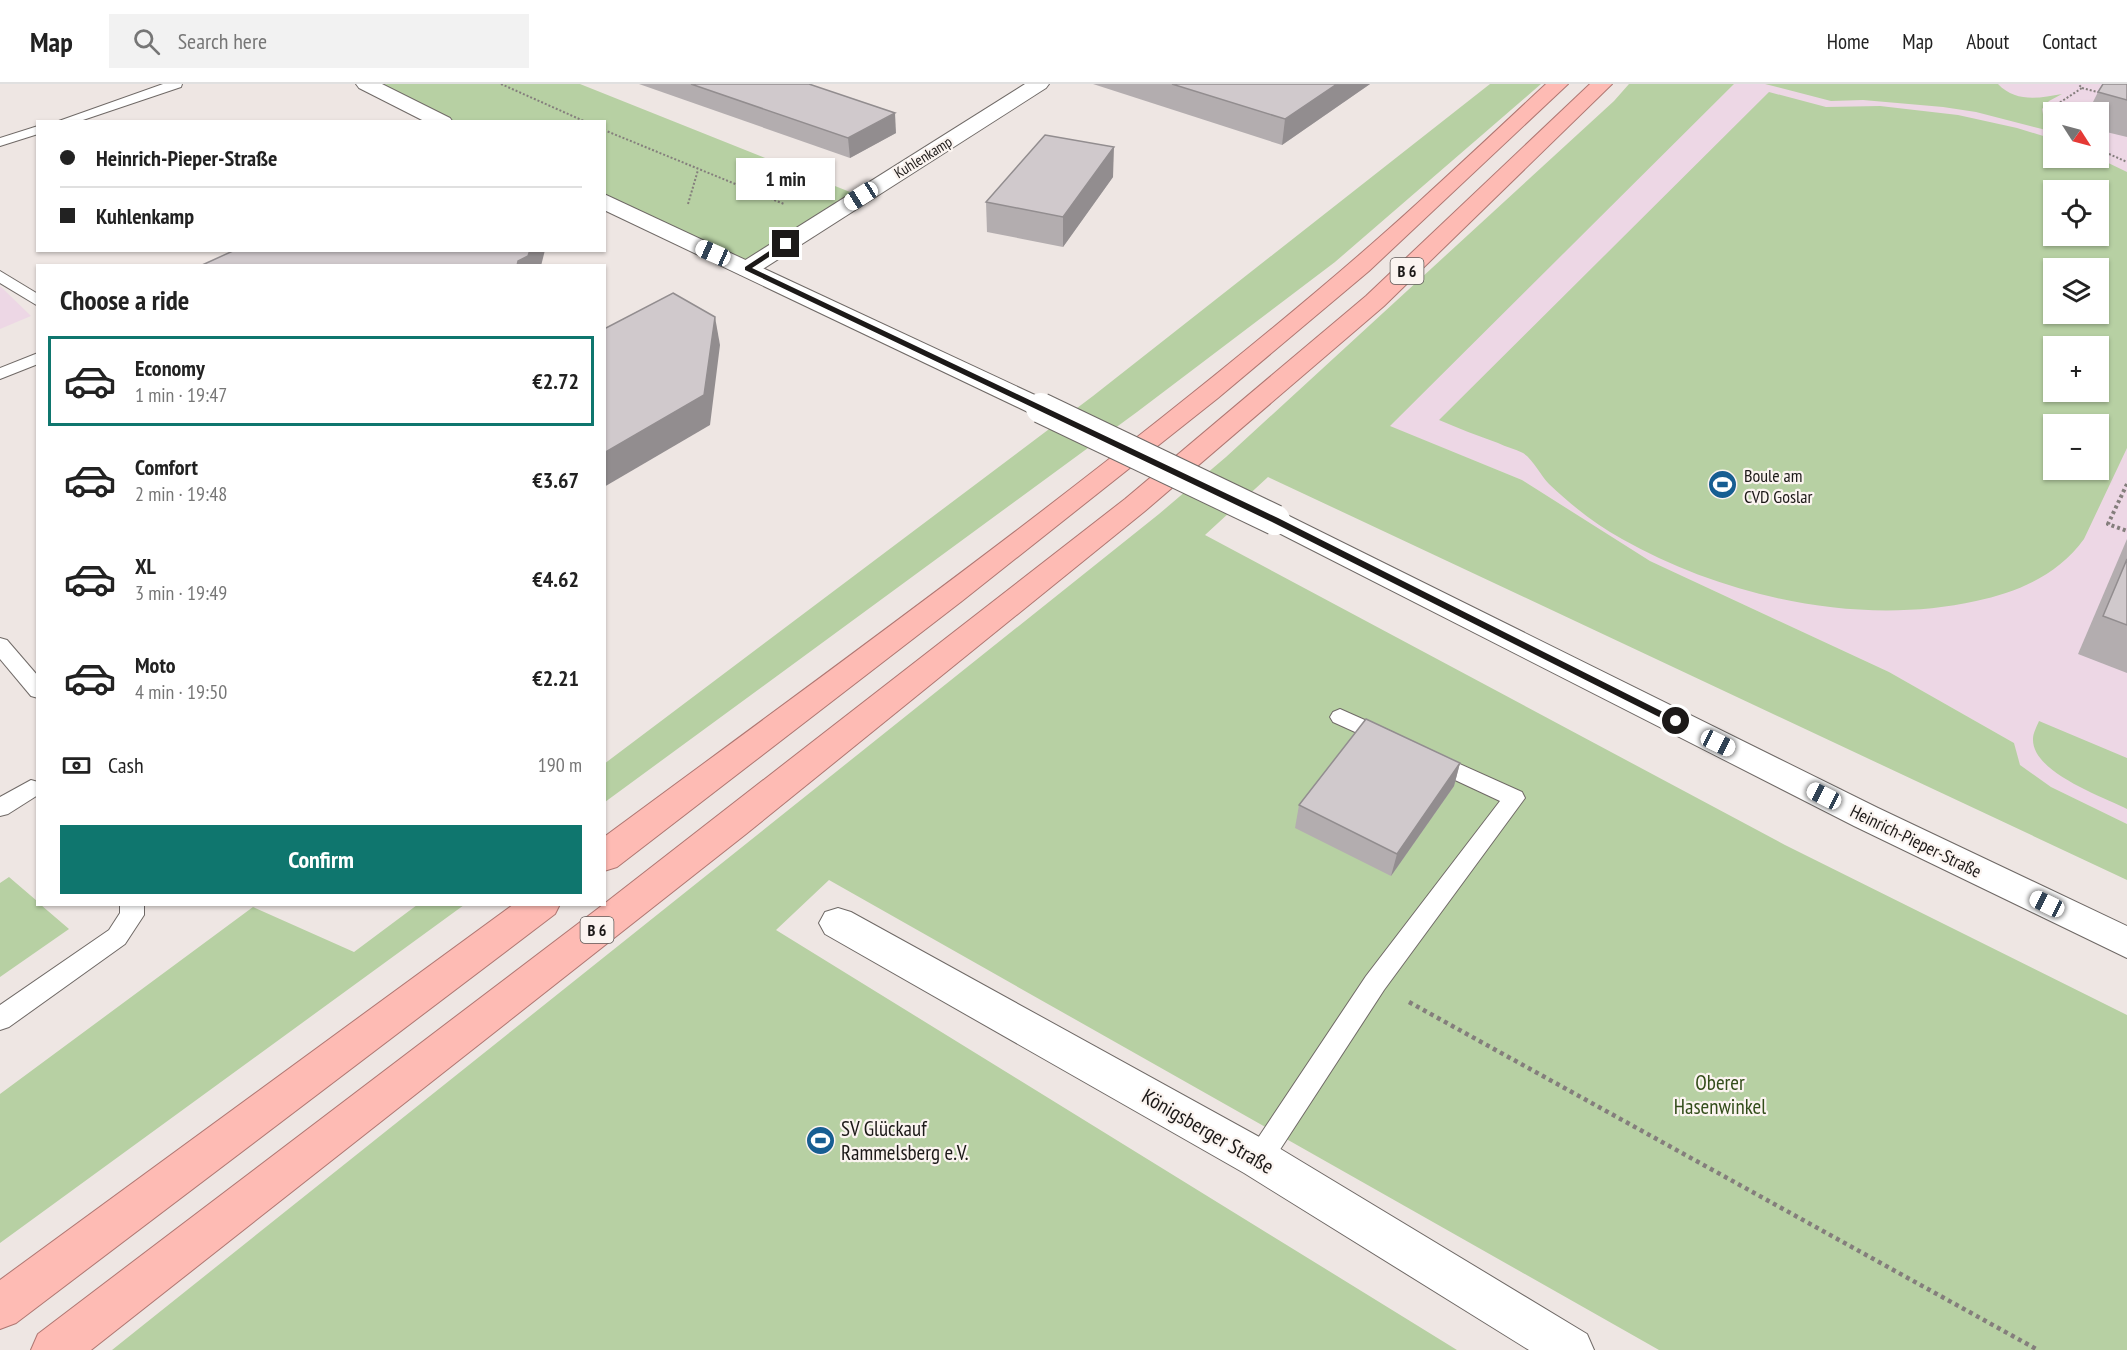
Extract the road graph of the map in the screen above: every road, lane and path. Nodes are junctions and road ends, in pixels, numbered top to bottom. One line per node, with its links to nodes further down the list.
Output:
1 (176, 84): 11 (lane)
2 (366, 84): 12 (street)
3 (501, 84): 13 (path)
4 (1039, 84): 20 (street, Kuhlenkamp)
5 (1558, 84): 34 (highway, B 6)
6 (1602, 84): 43 (highway, B 6)
7 (2079, 84): 8 (path)
8 (2082, 88): 9 (path); 10 (path)
9 (2103, 93)
10 (2061, 102)
11 (68, 120)
12 (438, 120)
13 (582, 120)
14 (36, 131): 16 (lane)
15 (606, 131): 20 (path)
16 (0, 142)
17 (2109, 154): 18 (path)
18 (2127, 162)
19 (606, 202): 21 (street, Heinrich-Pieper-Straße)
20 (824, 219): 21 (street, Kuhlenkamp)
21 (747, 269): 38 (street, Heinrich-Pieper-Straße, bridge)
22 (2, 280): 23 (lane)
23 (36, 300)
24 (36, 359): 25 (lane)
25 (0, 374)
26 (2127, 484): 27 (path)
27 (2125, 496): 28 (path)
28 (2127, 531)
29 (0, 645): 30 (lane)
30 (36, 689)
31 (1340, 717): 39 (lane)
32 (35, 786): 33 (lane)
33 (0, 808)
34 (606, 855)
35 (132, 906): 40 (lane)
36 (539, 906): 42 (highway)
37 (838, 923): 41 (street, Königsberger Straße)
38 (2127, 943)
39 (1375, 983): 41 (lane); 45 (path)
40 (0, 1019)
41 (1259, 1159): 44 (street, Königsberger Straße)
42 (0, 1307)
43 (54, 1350)
44 (1570, 1350)
45 (2038, 1350)

